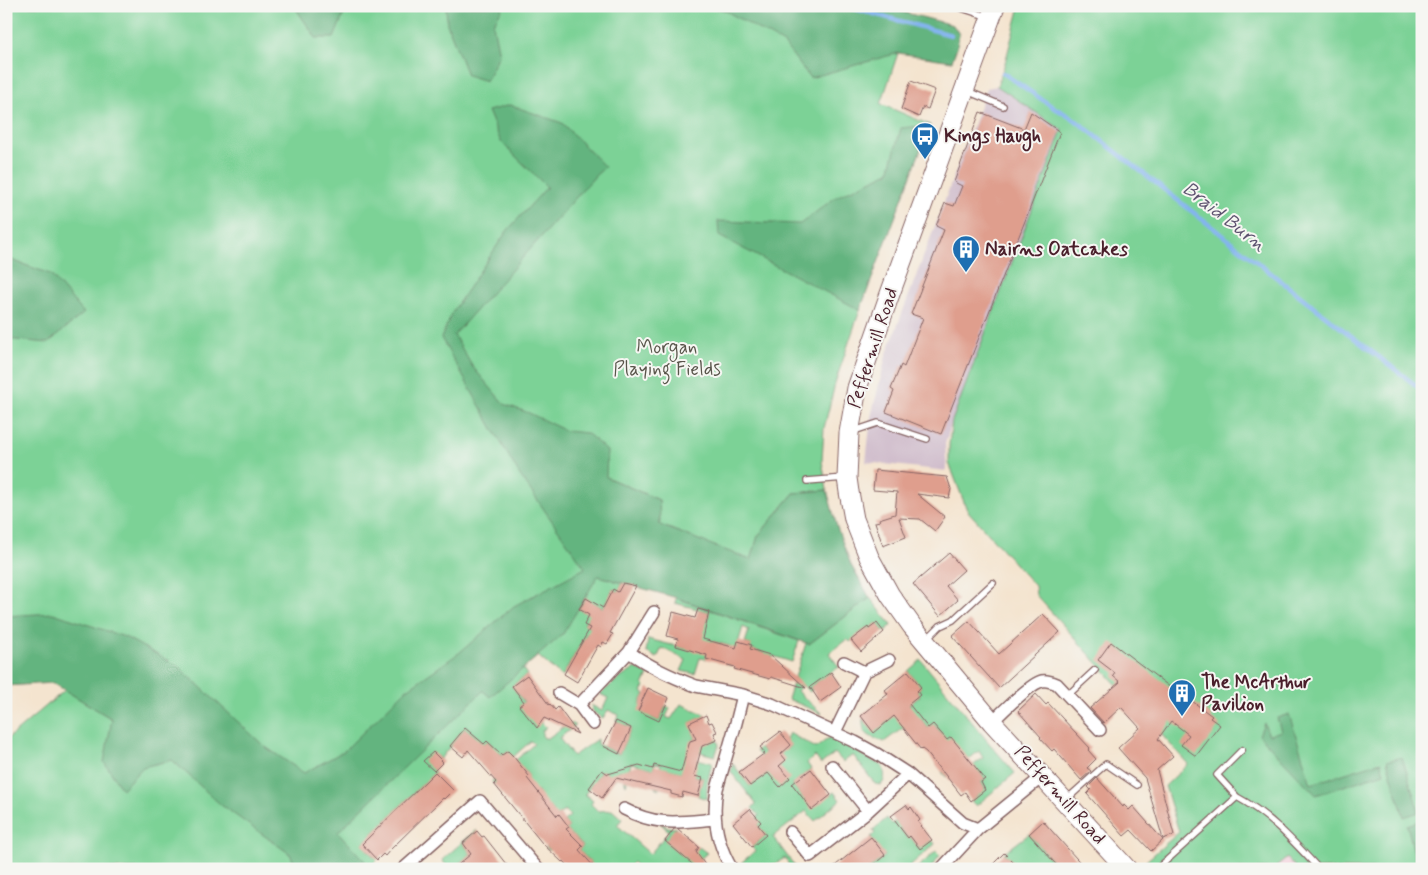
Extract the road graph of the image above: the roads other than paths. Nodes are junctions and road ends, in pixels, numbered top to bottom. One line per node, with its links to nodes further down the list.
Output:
1 (955, 6): 2 (lane)
2 (993, 12): 3 (main road, Peffermill Road)
3 (965, 90): 4 (lane); 5 (main road, Peffermill Road)
4 (1003, 106)
5 (849, 432): 6 (lane); 7 (main road, Peffermill Road)
6 (928, 439)
7 (847, 478): 8 (lane); 11 (main road, Peffermill Road)
8 (807, 482)
9 (993, 583): 11 (lane)
10 (654, 612): 12 (street)
11 (924, 641): 21 (main road, Peffermill Road)
12 (629, 652): 18 (street); 20 (street)
13 (889, 660): 16 (street)
14 (844, 662): 16 (street)
15 (1095, 670): 19 (lane)
16 (864, 672): 24 (street)
17 (559, 693): 20 (street)
18 (743, 695): 24 (street); 34 (street)
19 (1068, 695): 21 (street); 23 (street)
20 (580, 705): 22 (street)
21 (992, 722): 28 (main road, Peffermill Road)
22 (593, 724)
23 (1100, 730)
24 (835, 732): 27 (street)
25 (1242, 750): 30 (lane)
26 (832, 766): 33 (street)
27 (908, 774): 33 (street); 35 (street)
28 (1043, 776): 31 (main road, Peffermill Road); 35 (street)
29 (1137, 785): 31 (lane)
30 (1237, 797): 42 (lane); 43 (lane)
31 (1065, 800): 41 (main road, Peffermill Road)
32 (624, 810): 34 (street)
33 (868, 811): 36 (street)
34 (715, 819): 39 (street)
35 (978, 829): 40 (street)
36 (790, 832)
37 (403, 869): 38 (street)
38 (538, 869)
39 (732, 869)
40 (941, 869)
41 (1127, 869)
42 (1157, 869)
43 (1319, 869)

